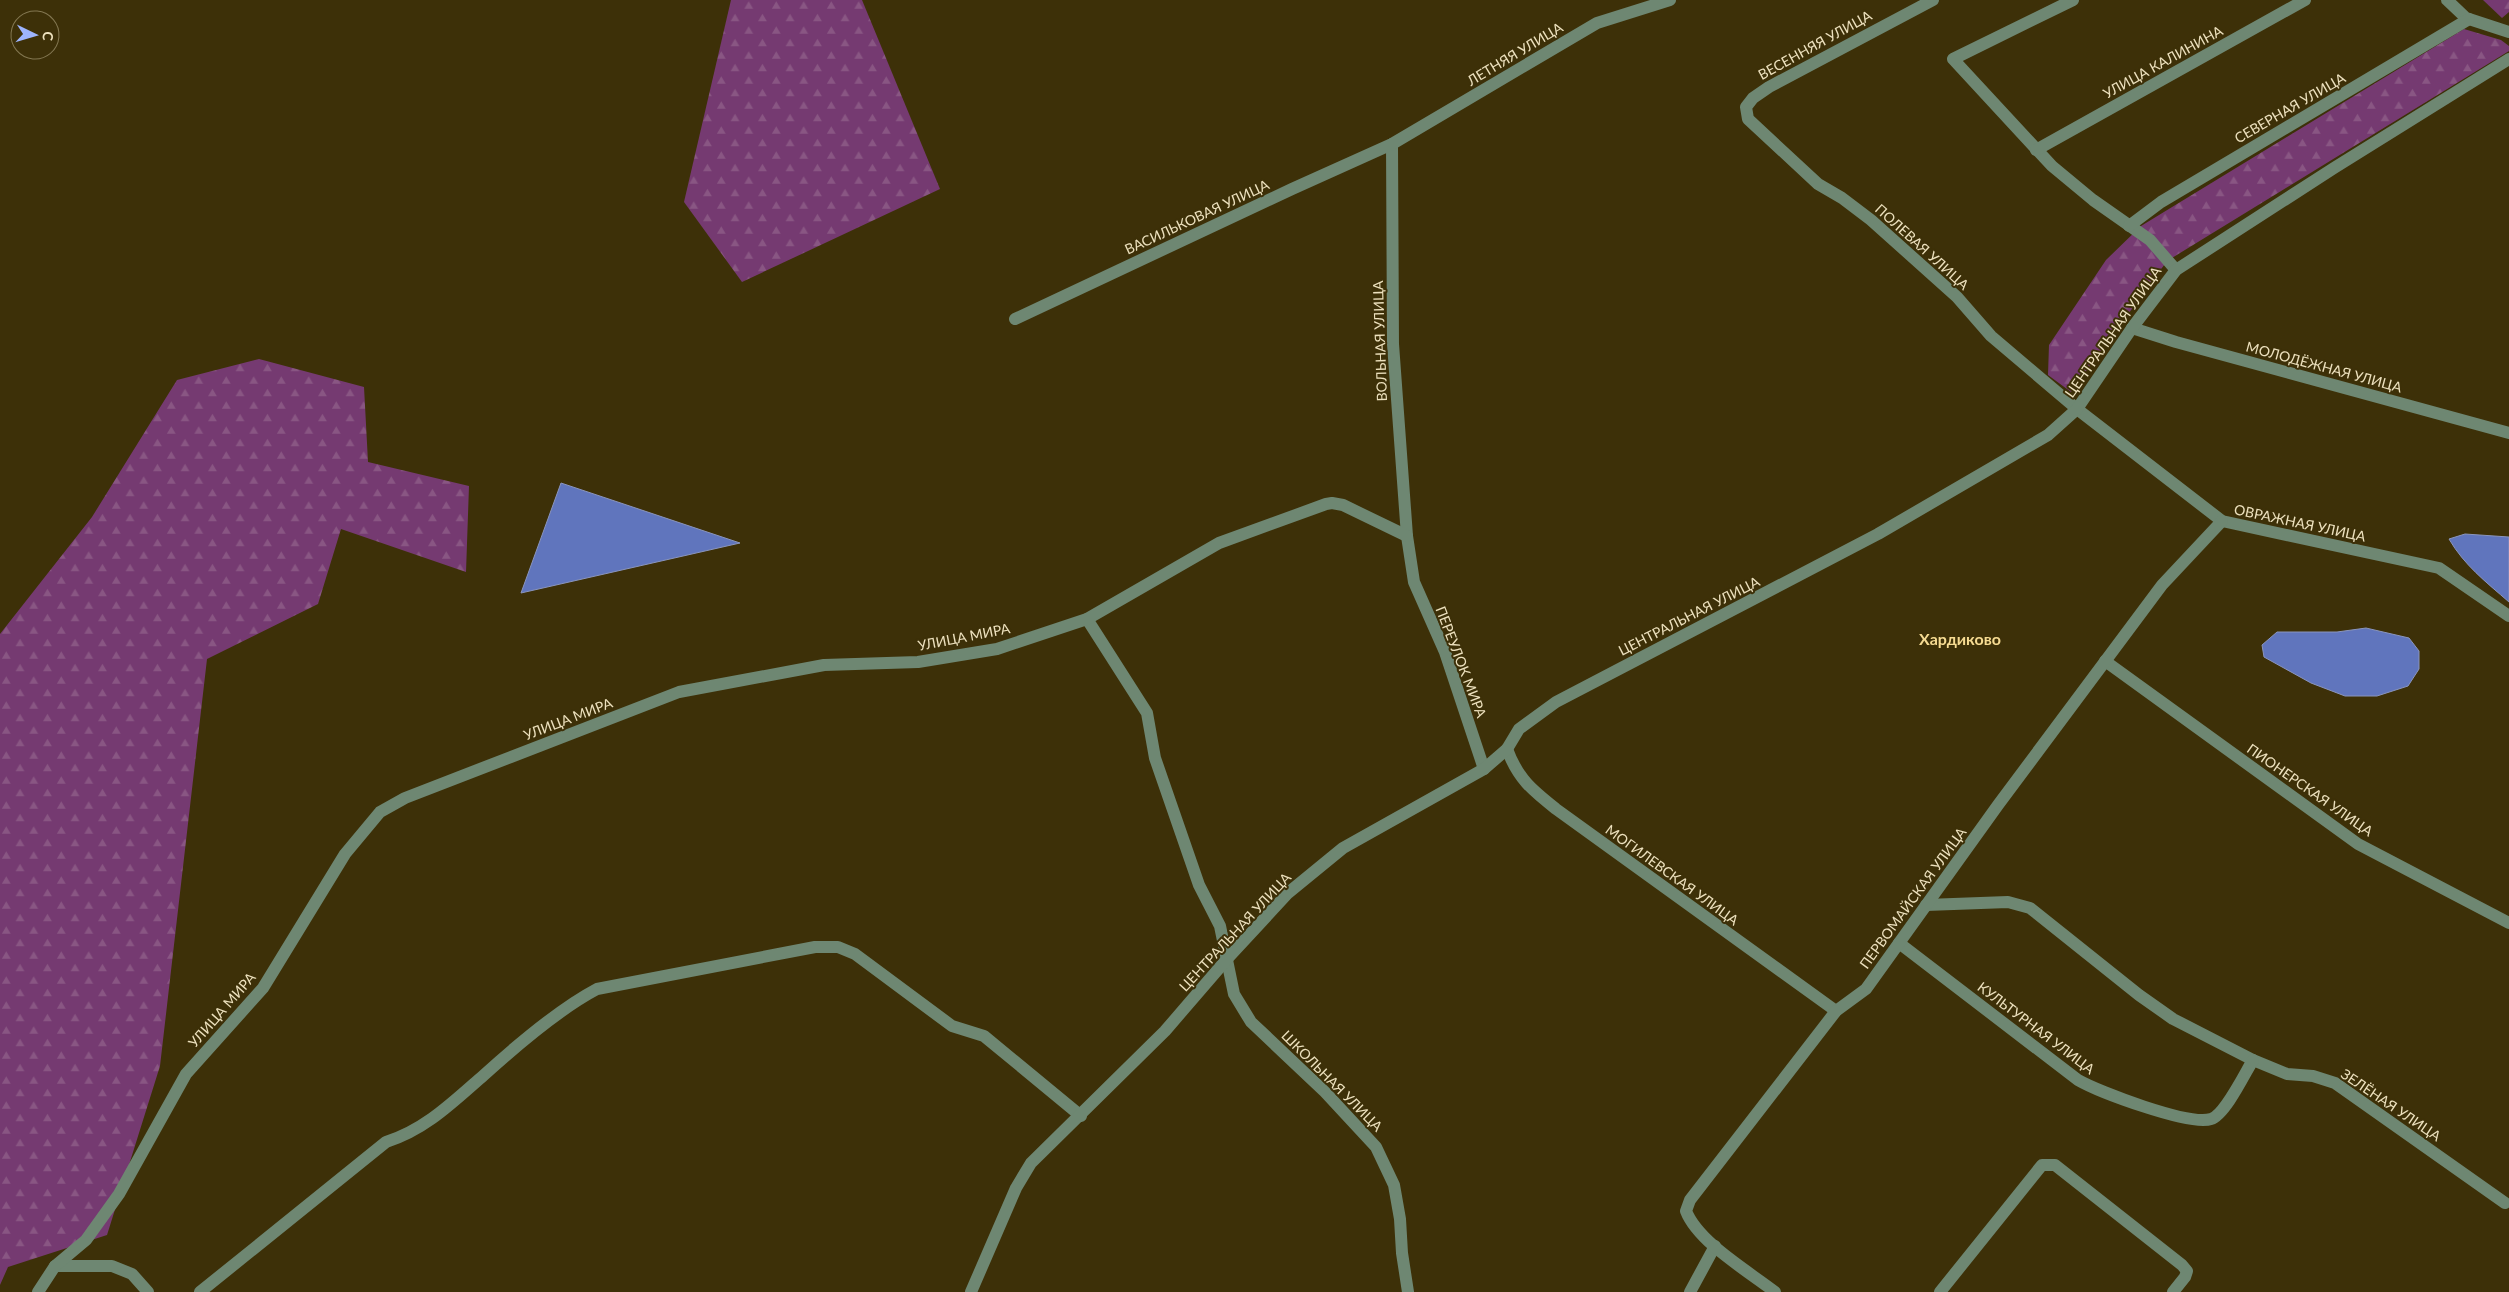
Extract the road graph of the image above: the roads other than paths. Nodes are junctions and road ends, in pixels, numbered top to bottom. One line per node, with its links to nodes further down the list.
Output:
1 (1934, 0): 9 (street, ВЕСЕННЯЯ УЛИЦА)
2 (2072, 0): 11 (street)
3 (2305, 0): 11 (street, УЛИЦА КАЛИНИНА)
4 (2447, 0): 6 (street)
5 (1665, 2): 10 (street, ЛЕТНЯЯ УЛИЦА)
6 (2468, 18): 7 (street); 12 (street, СЕВЕРНАЯ УЛИЦА)
7 (2509, 32)
8 (2509, 59): 13 (street, ЦЕНТРАЛЬНАЯ УЛИЦА)
9 (1746, 111): 16 (street, ПОЛЕВАЯ УЛИЦА)
10 (1392, 144): 14 (street, ВАСИЛЬКОВАЯ УЛИЦА); 19 (street, ВОЛЬНАЯ УЛИЦА)
11 (2036, 150): 12 (street)
12 (2129, 226): 13 (street)
13 (2176, 270): 15 (street, ЦЕНТРАЛЬНАЯ УЛИЦА)
14 (1015, 320)
15 (2132, 328): 16 (street, ЦЕНТРАЛЬНАЯ УЛИЦА); 17 (street, МОЛОДЁЖНАЯ УЛИЦА)
16 (2077, 410): 18 (street, ОВРАЖНАЯ УЛИЦА); 23 (street, ЦЕНТРАЛЬНАЯ УЛИЦА)
17 (2509, 433)
18 (2222, 521): 20 (street, ОВРАЖНАЯ УЛИЦА); 22 (street, ПЕРВОМАЙСКАЯ УЛИЦА)
19 (1407, 536): 21 (street, УЛИЦА МИРА); 24 (street, ПЕРЕУЛОК МИРА)
20 (2509, 616)
21 (1087, 619): 28 (street, ШКОЛЬНАЯ УЛИЦА); 34 (street, УЛИЦА МИРА)
22 (2105, 661): 25 (street, ПЕРВОМАЙСКАЯ УЛИЦА); 26 (street, ПИОНЕРСКАЯ УЛИЦА)
23 (1507, 749): 24 (street, ЦЕНТРАЛЬНАЯ УЛИЦА); 29 (street, МОГИЛЕВСКАЯ УЛИЦА)
24 (1484, 769): 28 (street, ЦЕНТРАЛЬНАЯ УЛИЦА)
25 (1926, 905): 27 (street, ПЕРВОМАЙСКАЯ УЛИЦА); 30 (street, ЗЕЛЁНАЯ УЛИЦА)
26 (2509, 923)
27 (1899, 943): 29 (street, ПЕРВОМАЙСКАЯ УЛИЦА); 30 (street, КУЛЬТУРНАЯ УЛИЦА)
28 (1227, 959): 31 (street, ЦЕНТРАЛЬНАЯ УЛИЦА); 39 (street, ШКОЛЬНАЯ УЛИЦА)
29 (1836, 1012): 33 (street, ПЕРВОМАЙСКАЯ УЛИЦА)
30 (2252, 1060): 32 (street, ЗЕЛЁНАЯ УЛИЦА)
31 (1081, 1116): 37 (street); 38 (street, ЦЕНТРАЛЬНАЯ УЛИЦА)
32 (2505, 1203)
33 (1716, 1246): 40 (street); 41 (street, ПЕРВОМАЙСКАЯ УЛИЦА)
34 (56, 1266): 35 (street, УЛИЦА МИРА); 36 (street)
35 (38, 1292)
36 (148, 1292)
37 (200, 1292)
38 (971, 1292)
39 (1408, 1292)
40 (1690, 1292)
41 (1775, 1292)
42 (1940, 1292): 43 (street)
43 (2173, 1292)

